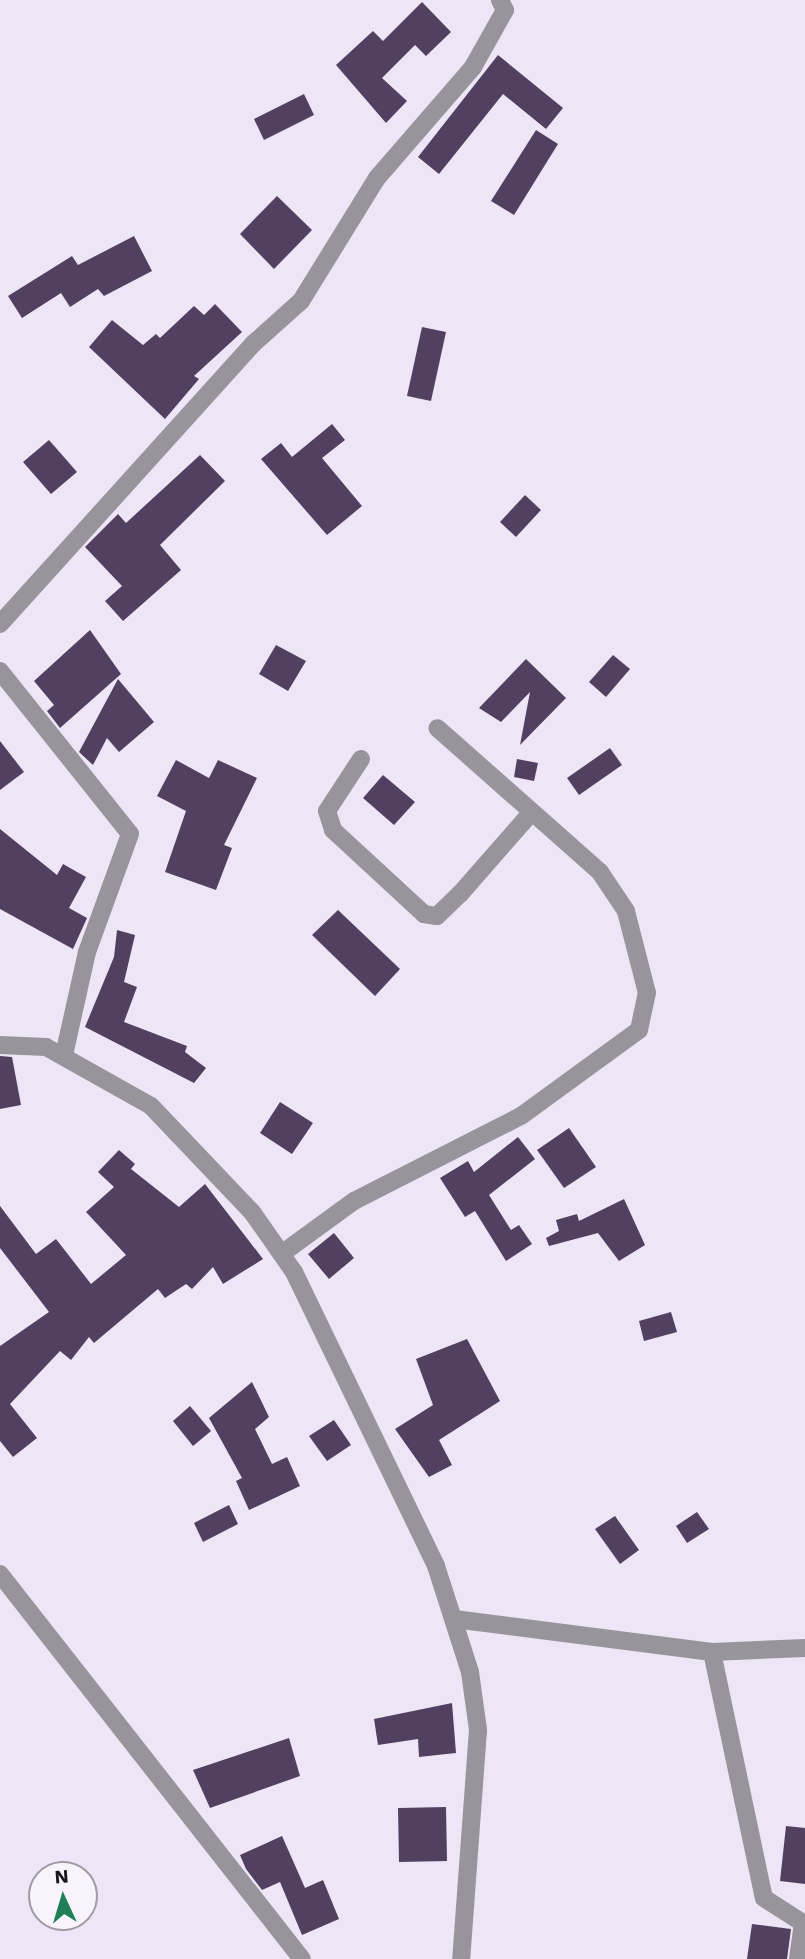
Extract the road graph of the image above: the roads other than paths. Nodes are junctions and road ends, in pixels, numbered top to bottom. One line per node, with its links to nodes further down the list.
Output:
1 (500, 0): 2 (street)
2 (0, 624)
3 (0, 671): 8 (street)
4 (437, 728): 6 (street)
5 (362, 759): 6 (street)
6 (530, 814): 9 (street)
7 (0, 1045): 8 (street)
8 (64, 1055): 9 (street)
9 (284, 1252): 11 (street)
10 (0, 1574): 14 (street)
11 (454, 1619): 13 (street); 15 (street)
12 (805, 1648): 13 (street)
13 (712, 1652): 16 (street)
14 (302, 1959)
15 (461, 1959)
16 (798, 1959)

